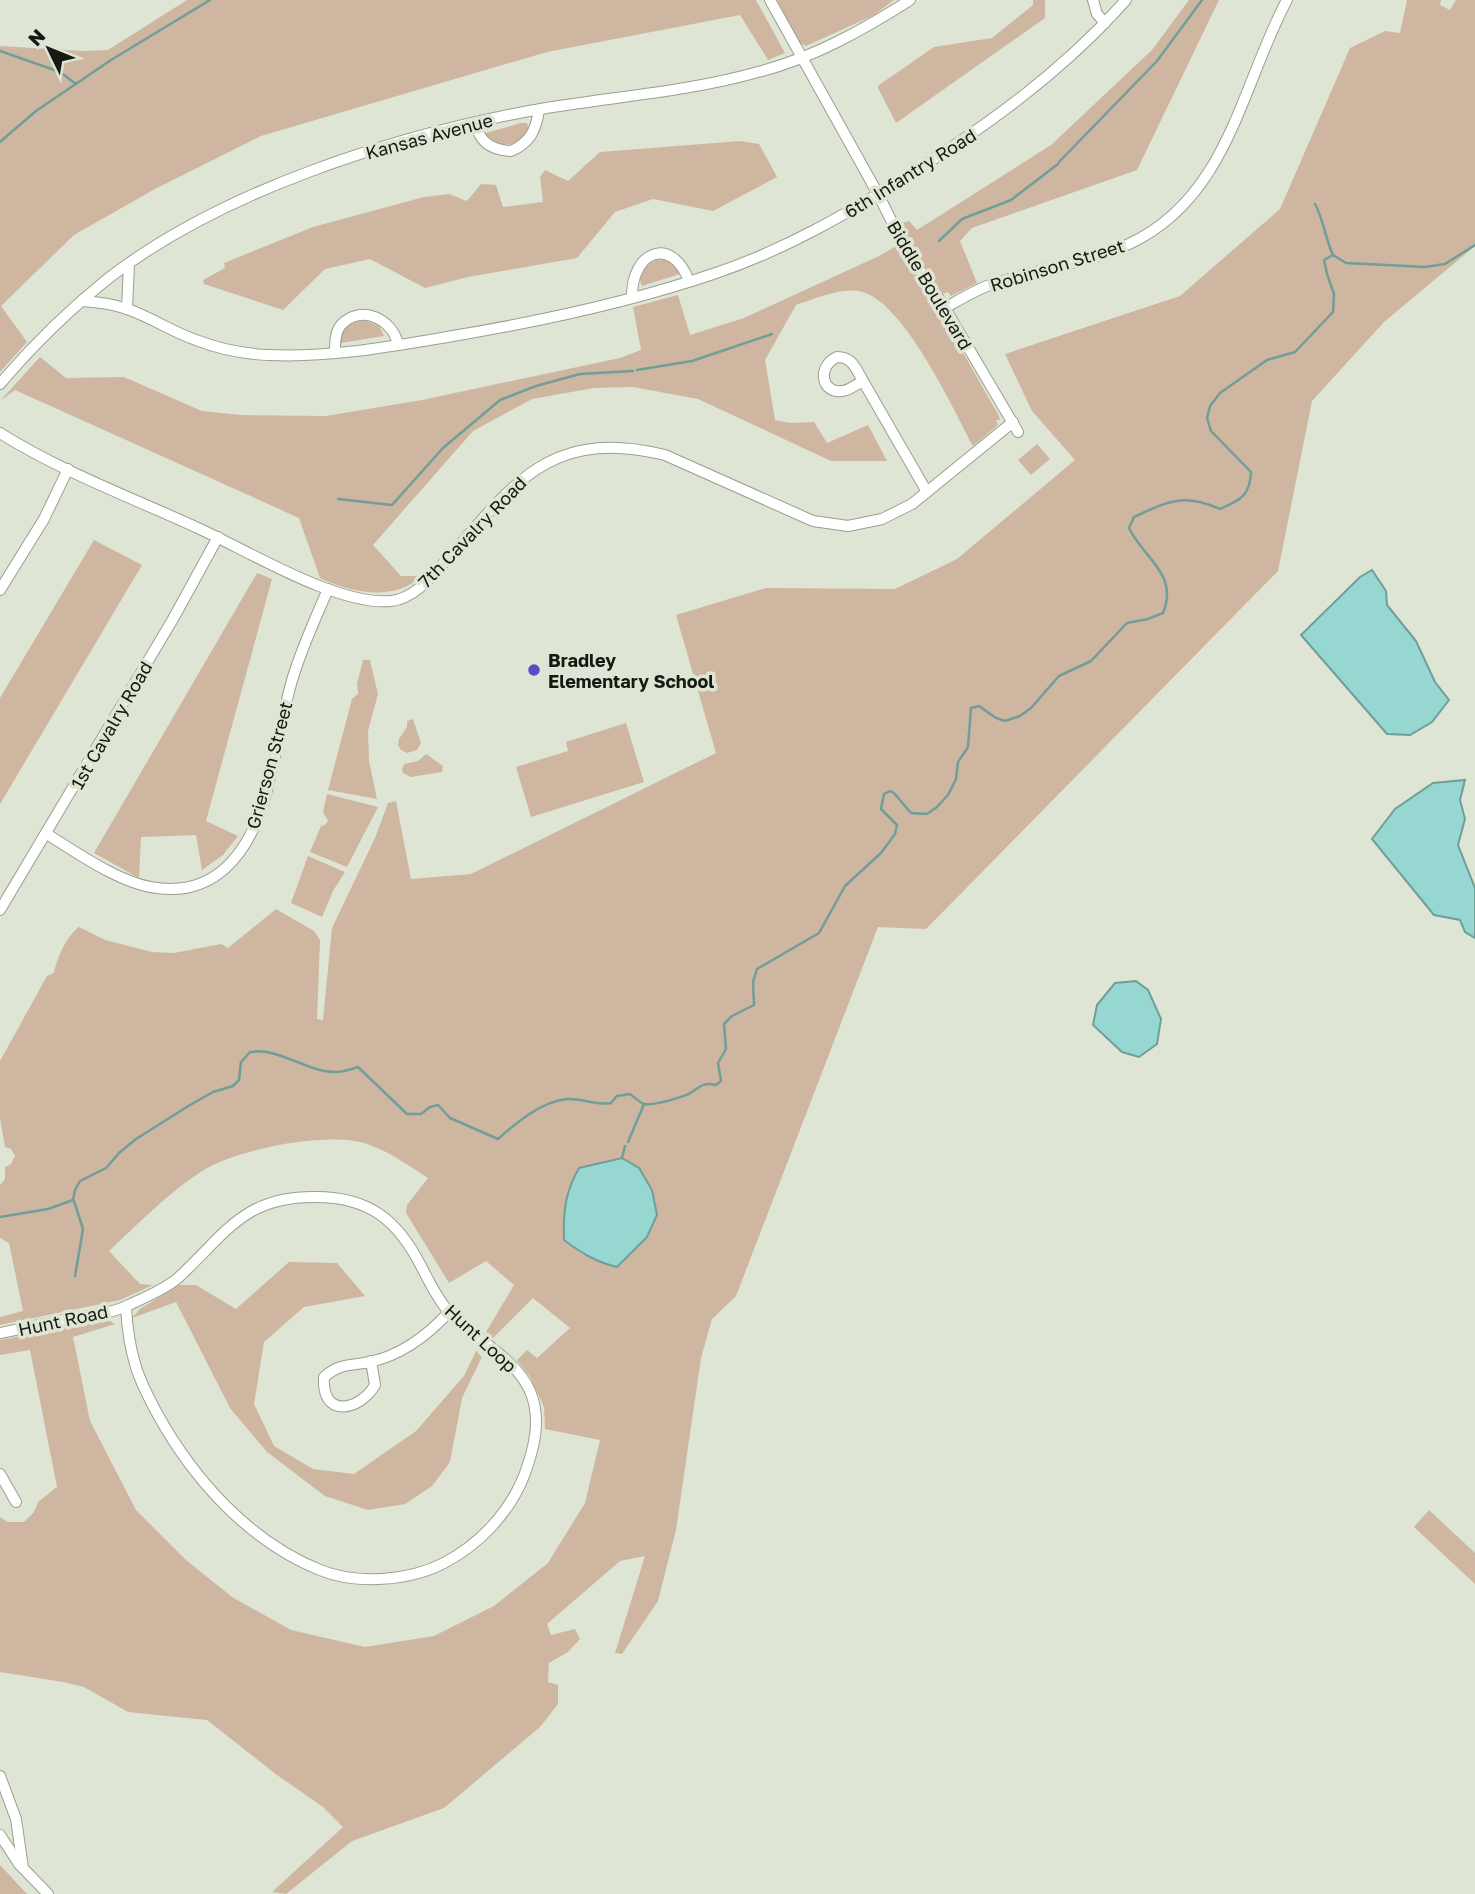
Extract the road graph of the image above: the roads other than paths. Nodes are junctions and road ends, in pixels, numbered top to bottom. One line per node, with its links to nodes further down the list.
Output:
1 (770, 0): 7 (street, Biddle Boulevard)
2 (910, 0): 7 (street, Kansas Avenue)
3 (1093, 0): 6 (street)
4 (1126, 0): 6 (street, 6th Infantry Road)
5 (1287, 0): 15 (street, Robinson Street)
6 (1105, 23): 10 (street, 6th Infantry Road)
7 (802, 58): 8 (street, Kansas Avenue); 10 (street, Biddle Boulevard)
8 (539, 110): 9 (street, Kansas Avenue); 9 (street)
9 (477, 123): 11 (street, Kansas Avenue)
10 (878, 194): 12 (street, 6th Infantry Road); 15 (street, Biddle Boulevard)
11 (129, 264): 14 (street, Kansas Avenue); 16 (street)
12 (690, 281): 13 (street, 6th Infantry Road); 13 (street)
13 (632, 298): 17 (street, 6th Infantry Road)
14 (82, 301): 16 (street, 6th Infantry Road); 20 (street, Kansas Avenue)
15 (944, 308): 21 (street, Biddle Boulevard)
16 (127, 309): 18 (street, 6th Infantry Road)
17 (398, 345): 18 (street, 6th Infantry Road); 18 (street)
18 (335, 352)
19 (863, 381): 24 (street)
20 (0, 384)
21 (1015, 427): 24 (street, 7th Cavalry Road)
22 (0, 433): 23 (street, 7th Cavalry Road)
23 (68, 469): 25 (street, 7th Cavalry Road); 27 (street)
24 (927, 492): 26 (street, 7th Cavalry Road)
25 (218, 537): 26 (street, 7th Cavalry Road); 28 (street, 1st Cavalry Road)
26 (328, 589): 28 (street, Grierson Street)
27 (0, 590)
28 (47, 834): 29 (street, 1st Cavalry Road)
29 (0, 910)
30 (126, 1307): 31 (street, Hunt Loop); 31 (street, Hunt Loop); 32 (street, Hunt Road)
31 (449, 1312): 33 (street)
32 (0, 1333)
33 (371, 1361): 33 (street)
34 (0, 1474): 35 (street)
35 (16, 1502)
36 (0, 1776): 38 (street)
37 (0, 1835): 38 (street)
38 (23, 1868): 39 (street)
39 (48, 1894)

